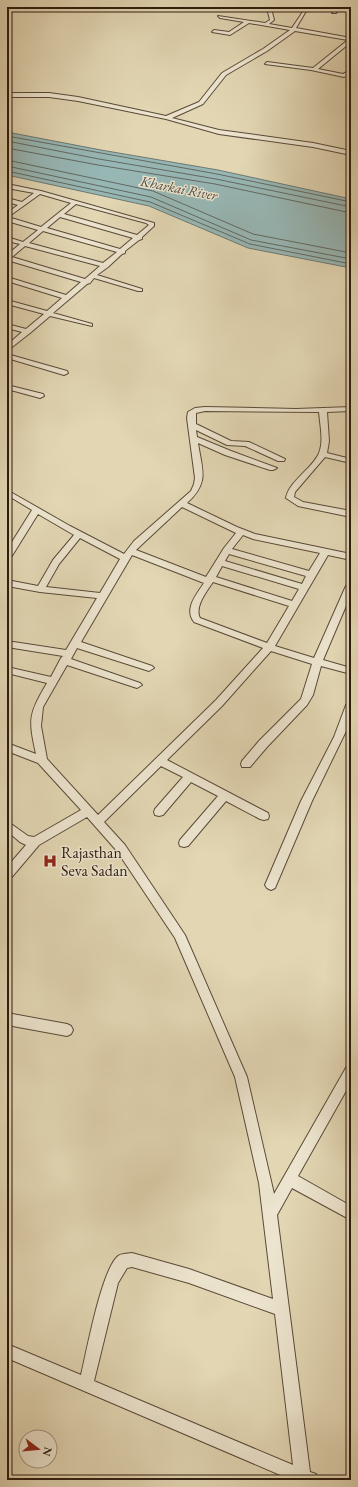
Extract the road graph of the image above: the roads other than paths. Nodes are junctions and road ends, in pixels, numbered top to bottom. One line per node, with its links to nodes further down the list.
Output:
1 (273, 7): 7 (street)
2 (339, 7): 4 (street)
3 (304, 10): 8 (street)
4 (334, 12)
5 (220, 17): 6 (street)
6 (248, 22): 7 (street); 9 (street)
7 (265, 25): 8 (street)
8 (293, 30): 11 (street); 16 (street)
9 (214, 31)
10 (351, 34): 11 (street)
11 (350, 39): 13 (street)
12 (267, 63): 13 (street)
13 (315, 69): 14 (street)
14 (351, 71)
15 (7, 95): 16 (street)
16 (167, 118): 17 (street)
17 (351, 153)
18 (7, 186): 19 (street)
19 (39, 192): 21 (street); 22 (street)
20 (7, 200): 22 (street)
21 (75, 202): 23 (street); 28 (street)
22 (23, 204): 24 (street)
23 (60, 215): 26 (street); 28 (street)
24 (7, 216)
25 (7, 219): 26 (street)
26 (42, 229): 29 (street); 30 (street)
27 (7, 238): 29 (street)
28 (140, 238): 30 (street)
29 (25, 244): 31 (street); 32 (street)
30 (122, 252): 32 (street)
31 (7, 258): 35 (street)
32 (106, 266): 33 (street)
33 (94, 276): 35 (street); 36 (street)
34 (7, 279): 37 (street)
35 (88, 282): 37 (street)
36 (140, 290)
37 (68, 298): 39 (street)
38 (7, 302): 39 (street)
39 (49, 314): 41 (street); 42 (street)
40 (7, 326): 42 (street)
41 (90, 326)
42 (28, 332): 43 (street)
43 (7, 350)
44 (7, 356): 45 (street)
45 (64, 373)
46 (7, 387): 47 (street)
47 (40, 396)
48 (351, 409): 49 (street)
49 (323, 410): 50 (street); 52 (street)
50 (192, 425): 51 (street); 53 (street)
51 (194, 438): 55 (street); 57 (street)
52 (323, 454): 54 (street); 59 (street)
53 (281, 459)
54 (351, 461)
55 (273, 468)
56 (7, 492): 58 (street)
57 (181, 503): 60 (street); 64 (street)
58 (36, 510): 61 (street); 65 (street)
59 (351, 514)
60 (241, 532): 62 (street); 63 (street)
61 (79, 534): 64 (street); 73 (street)
62 (227, 550): 67 (street); 68 (street)
63 (325, 552): 66 (street); 68 (street)
64 (128, 554): 69 (street); 74 (street)
65 (7, 557)
66 (351, 557)
67 (220, 562): 69 (street); 71 (street)
68 (312, 576): 71 (street)
69 (209, 580): 75 (street); 78 (street)
70 (7, 583): 73 (street)
71 (304, 588): 75 (street)
72 (349, 588): 80 (street)
73 (40, 590): 74 (street)
74 (102, 596): 76 (street)
75 (295, 605): 78 (street)
76 (74, 643): 79 (street); 81 (street)
77 (7, 644): 79 (street)
78 (269, 648): 80 (street); 89 (street)
79 (66, 657): 84 (street); 85 (street)
80 (317, 662): 83 (street); 90 (street)
81 (149, 668)
82 (7, 670): 84 (street)
83 (351, 671)
84 (52, 681): 88 (street)
85 (137, 686)
86 (351, 705): 101 (street)
87 (7, 747): 88 (street)
88 (42, 760): 93 (street)
89 (161, 761): 91 (street); 96 (street)
90 (246, 764)
91 (190, 776): 92 (street); 94 (street)
92 (225, 795): 95 (street); 99 (street)
93 (88, 811): 96 (street); 98 (street)
94 (159, 812)
95 (264, 816)
96 (98, 822): 107 (street)
97 (7, 825): 98 (street)
98 (35, 842): 100 (street)
99 (184, 843)
100 (7, 875)
101 (271, 885)
102 (7, 1019): 103 (street)
103 (68, 1030)
104 (351, 1070): 105 (street)
105 (290, 1179): 106 (street); 107 (street)
106 (351, 1213)
107 (270, 1214): 108 (street)
108 (282, 1309): 110 (street); 111 (street)
109 (7, 1351): 110 (street)
110 (86, 1384): 111 (street)
111 (305, 1479)

